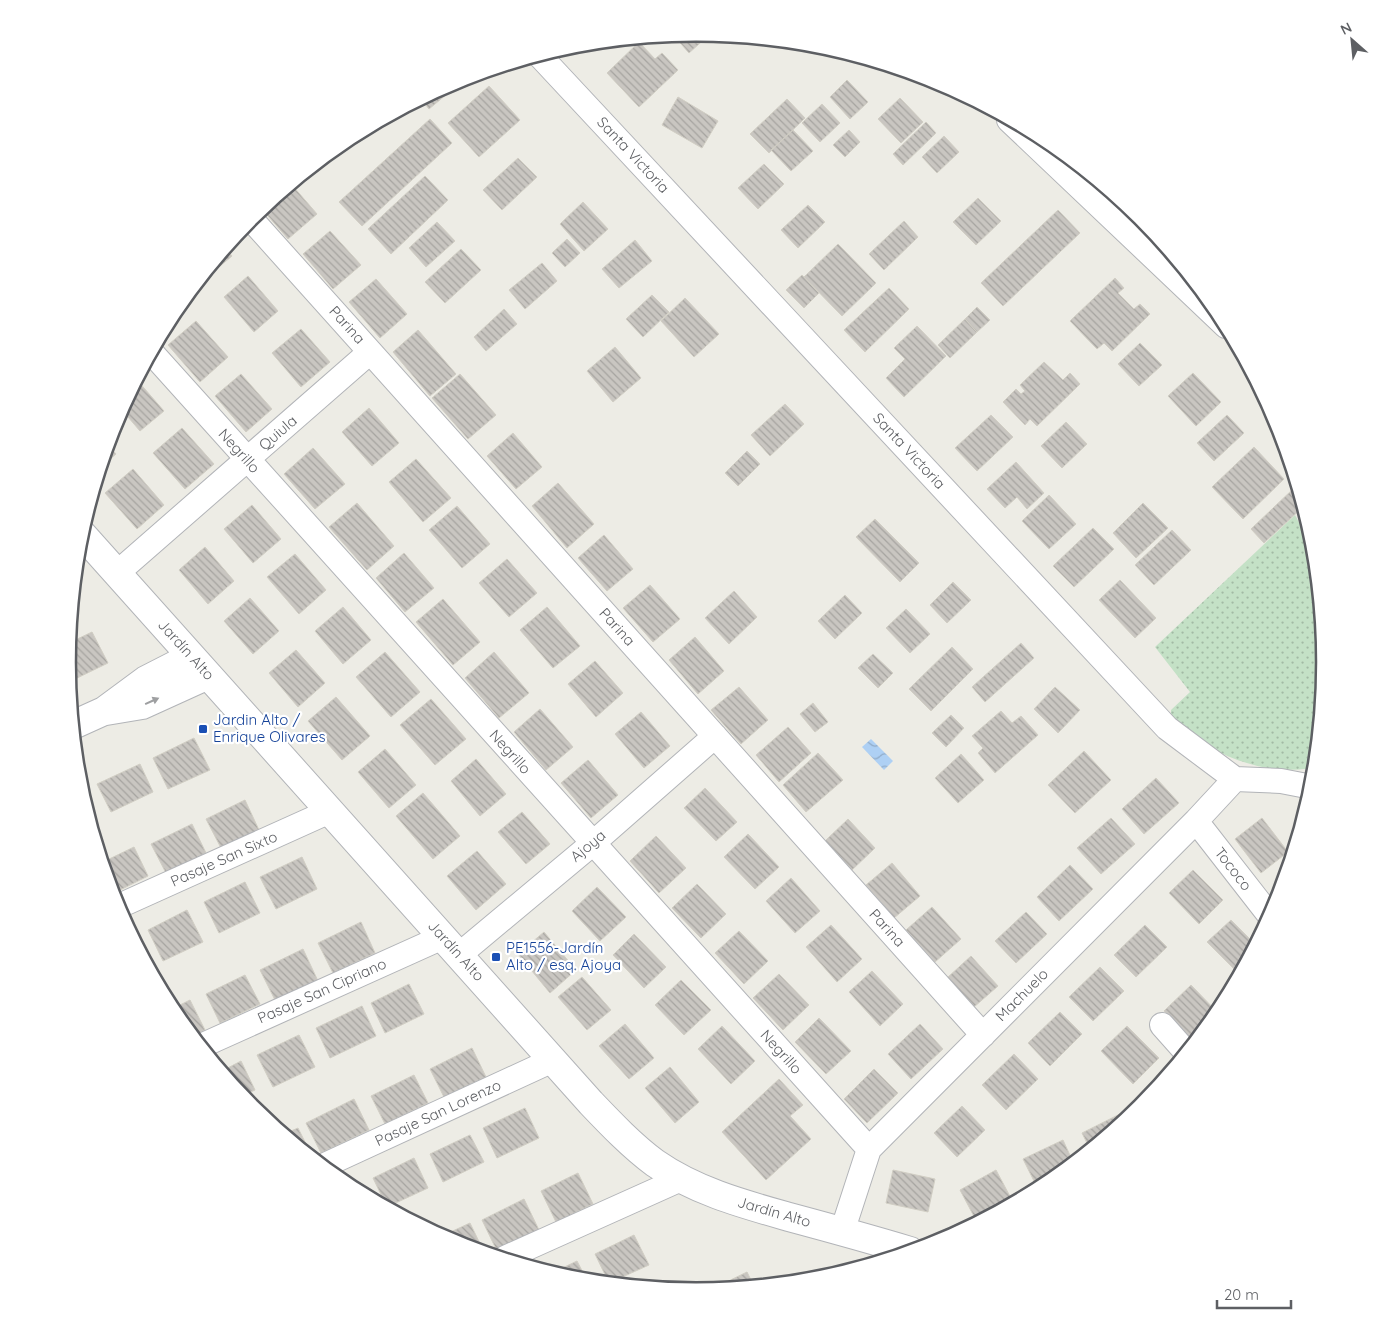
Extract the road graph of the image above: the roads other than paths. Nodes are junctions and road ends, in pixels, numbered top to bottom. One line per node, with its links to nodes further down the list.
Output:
1 (545, 62): 13 (street, Santa Victoria)
2 (1033, 142): 4 (street)
3 (257, 225): 5 (street, Parina)
4 (1200, 301)
5 (370, 352): 7 (street, Quiula); 12 (street, Parina)
6 (156, 358): 7 (street, Negrillo)
7 (247, 460): 9 (street, Quiula); 17 (street, Negrillo)
8 (88, 540): 9 (street, Jardín Alto)
9 (118, 573): 10 (street, Jardín Alto)
10 (200, 666): 11 (street); 15 (street, Jardín Alto)
11 (79, 722)
12 (715, 736): 17 (street, Ajoya); 22 (street, Parina)
13 (1236, 779): 14 (street); 16 (street, Machuelo)
14 (1303, 785)
15 (330, 811): 18 (street, Pasaje San Sixto); 20 (street, Jardín Alto)
16 (1196, 821): 19 (street, Tococo); 22 (street, Machuelo)
17 (592, 844): 20 (street, Ajoya); 26 (street, Negrillo)
18 (125, 904)
19 (1265, 909)
20 (451, 946): 23 (street, Pasaje San Cipriano); 25 (street, Jardín Alto)
21 (1162, 1025): 24 (street)
22 (983, 1035): 26 (street, Machuelo)
23 (207, 1044)
24 (1182, 1047)
25 (553, 1060): 27 (street, Pasaje San Lorenzo); 28 (street, Jardín Alto)
26 (869, 1149): 29 (street, Machuelo)
27 (331, 1162)
28 (681, 1179): 29 (street, Jardín Alto); 31 (street)
29 (842, 1232): 30 (street, Jardín Alto)
30 (897, 1249)
31 (513, 1254)

